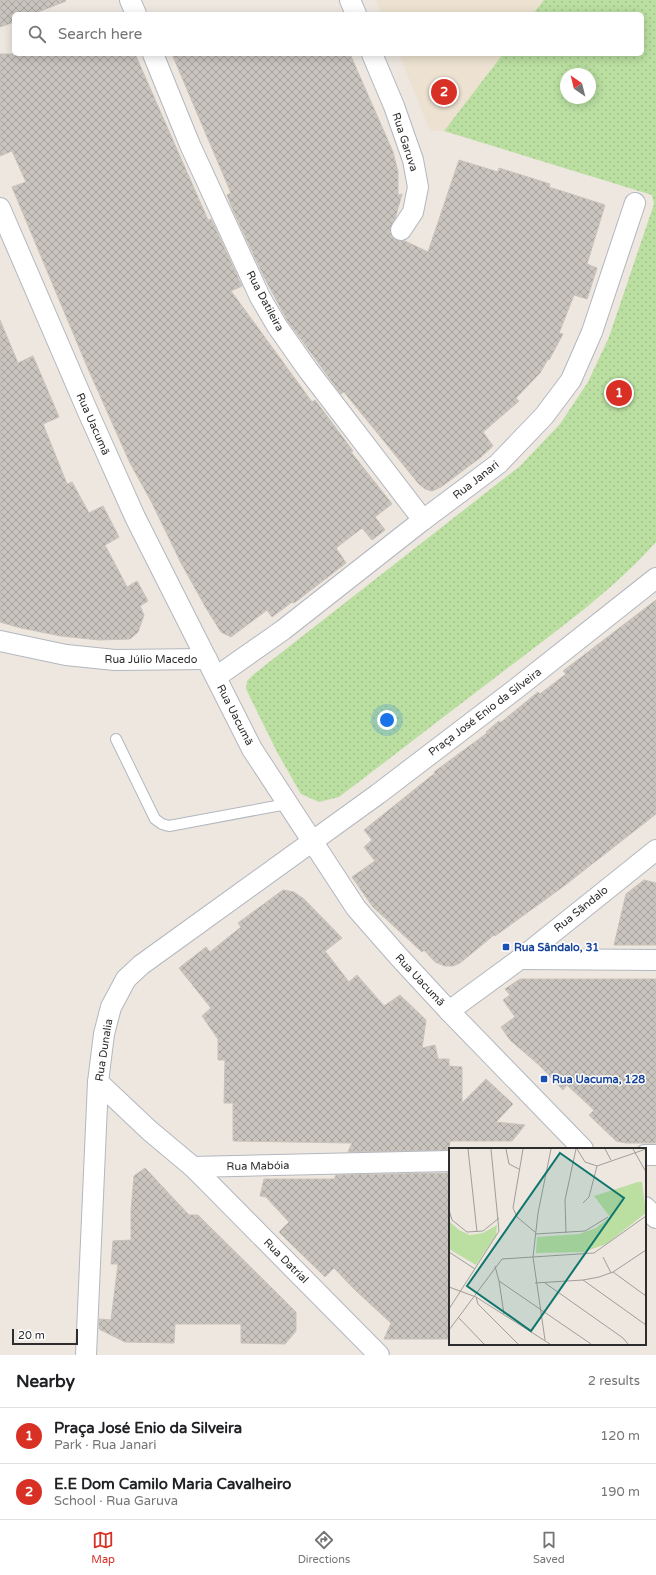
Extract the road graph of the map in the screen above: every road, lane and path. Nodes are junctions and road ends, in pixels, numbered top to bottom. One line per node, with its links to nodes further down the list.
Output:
1 (130, 0): 3 (street)
2 (350, 0): 4 (street)
3 (135, 12)
4 (355, 12)
5 (154, 56): 10 (street, Rua Datileira)
6 (373, 56): 9 (street, Rua Garuva)
7 (635, 203): 10 (street, Rua Janari)
8 (0, 208): 13 (street, Rua Uacumã)
9 (401, 230)
10 (423, 520): 14 (street, Rua Janari)
11 (656, 578): 17 (street, Praça José Enio da Silveira)
12 (0, 641): 13 (street, Rua Júlio Macedo)
13 (207, 659): 14 (street, Rua Uacumã)
14 (216, 677): 16 (street, Rua Uacumã)
15 (116, 739): 16 (lane)
16 (287, 804): 17 (street, Rua Uacumã)
17 (312, 842): 21 (street, Rua Uacumã); 22 (street, Rua Dunalia)
18 (656, 850): 19 (street, Rua Sãndalo)
19 (520, 959): 20 (street); 21 (street, Rua Sãndalo)
20 (656, 960)
21 (448, 1011): 23 (street, Rua Uacumã)
22 (98, 1082): 25 (street); 28 (street, Rua Dunalia)
23 (583, 1148)
24 (449, 1161): 25 (street, Rua Mabóia)
25 (193, 1167): 29 (street, Rua Datrial)
26 (646, 1208): 27 (street)
27 (656, 1218)
28 (86, 1355)
29 (379, 1355)

